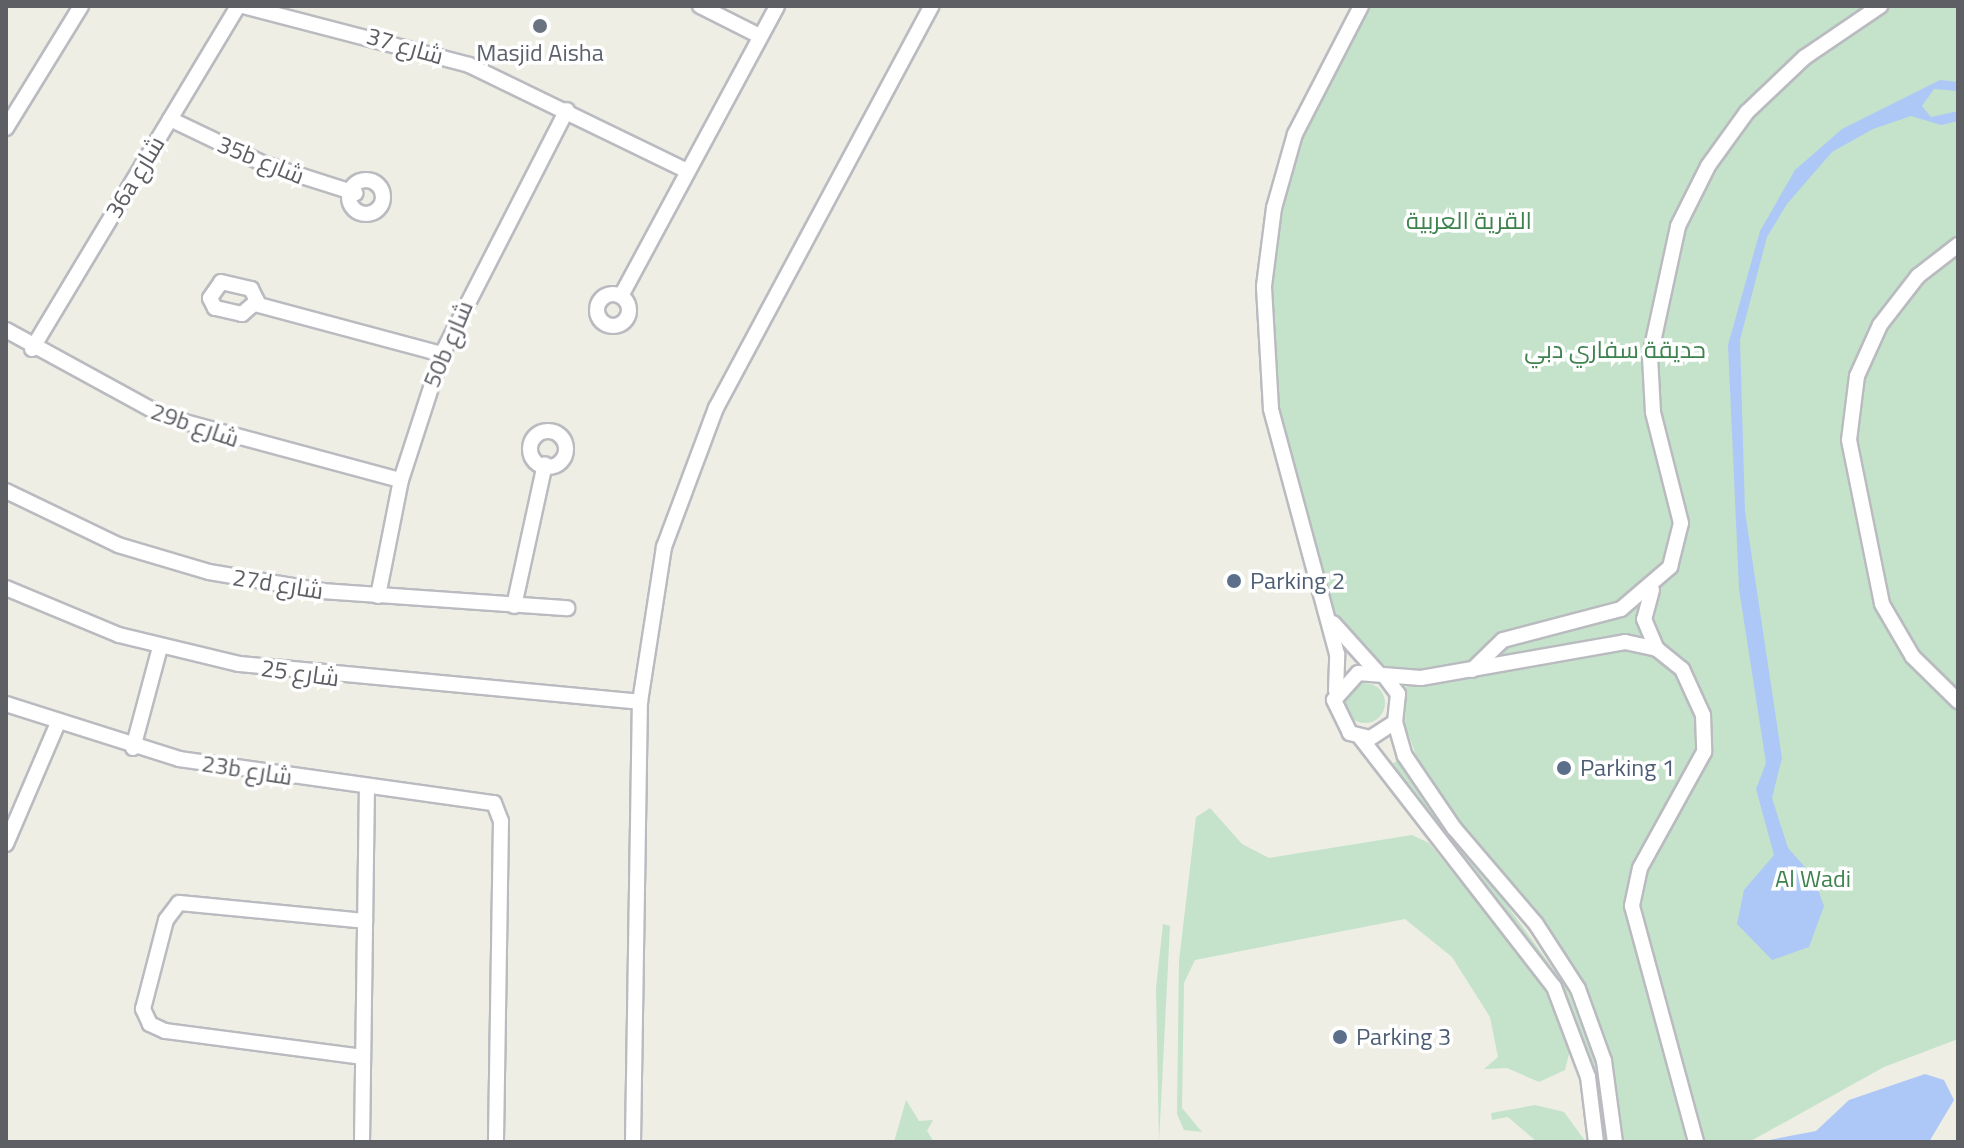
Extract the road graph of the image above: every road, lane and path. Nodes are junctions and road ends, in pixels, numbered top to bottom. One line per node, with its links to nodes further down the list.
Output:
1 (81, 6): 10 (street)
2 (241, 6): 9 (street, شارع 37); 11 (street, 36a شارع)
3 (700, 6): 8 (street)
4 (777, 6): 8 (street)
5 (932, 6): 34 (street)
6 (1361, 6): 28 (street)
7 (1880, 6): 23 (street)
8 (760, 36): 12 (street)
9 (567, 110): 12 (street, شارع 37); 19 (street, 50b شارع)
10 (9, 117)
11 (170, 119): 13 (street, 35b شارع); 18 (street, 36a شارع)
12 (687, 171): 15 (street)
13 (355, 193)
14 (1958, 245): 35 (street)
15 (621, 296)
16 (255, 304): 19 (street)
17 (6, 330): 18 (street, 29b شارع)
18 (32, 349): 21 (street, 29b شارع)
19 (442, 354): 21 (street, 50b شارع)
20 (545, 464): 26 (street)
21 (401, 480): 25 (street, 50b شارع)
22 (6, 491): 25 (street, 27d شارع)
23 (1653, 587): 30 (street); 31 (street)
24 (6, 588): 29 (street, شارع 25)
25 (378, 596): 26 (street, 27d شارع)
26 (514, 606): 27 (street, 27d شارع)
27 (567, 608)
28 (1325, 612): 32 (street); 33 (street)
29 (160, 647): 34 (street, شارع 25); 40 (street)
30 (1657, 649): 31 (street); 50 (street)
31 (1472, 670): 32 (street)
32 (1382, 676): 33 (street); 37 (street)
33 (1336, 691): 39 (street)
34 (640, 698): 47 (street)
35 (1958, 701)
36 (6, 704): 38 (street, 23b شارع)
37 (1395, 722): 39 (street); 49 (street)
38 (57, 725): 40 (street, 23b شارع); 42 (street)
39 (1359, 737): 48 (street)
40 (133, 748): 41 (street, 23b شارع)
41 (367, 786): 43 (street); 46 (street, 23b شارع)
42 (6, 844)
43 (365, 921): 44 (street); 44 (street)
44 (363, 1057): 45 (street)
45 (362, 1142)
46 (496, 1142)
47 (633, 1142)
48 (1596, 1142)
49 (1615, 1142)
50 (1696, 1142)

